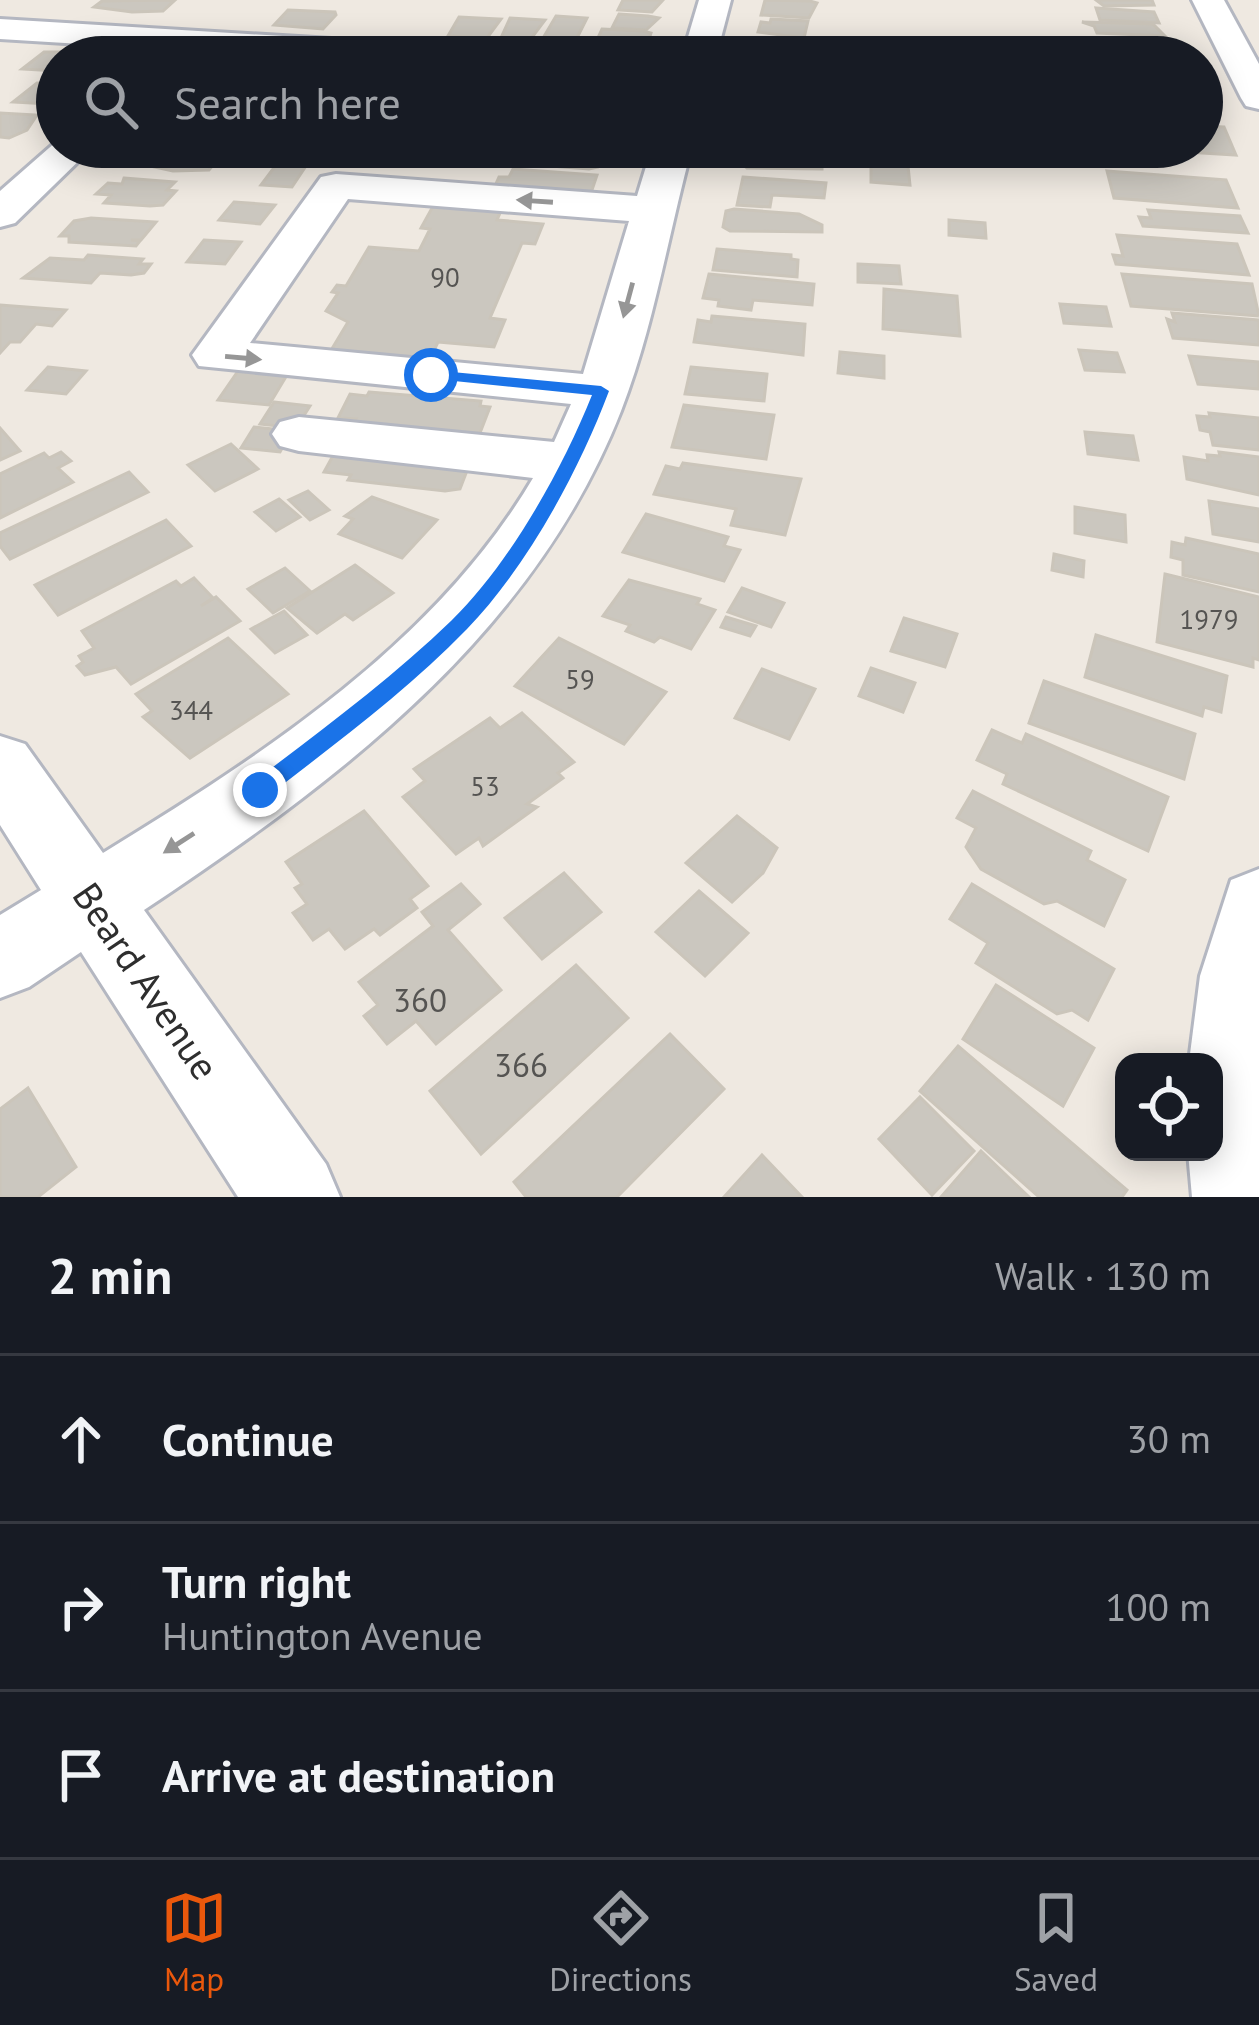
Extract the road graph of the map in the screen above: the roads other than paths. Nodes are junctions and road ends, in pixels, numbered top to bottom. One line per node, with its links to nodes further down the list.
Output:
1 (715, 0): 8 (street)
2 (1212, 7): 4 (street); 9 (street)
3 (220, 11): 7 (street)
4 (1252, 16)
5 (0, 28): 6 (street)
6 (69, 36)
7 (194, 36)
8 (705, 36)
9 (1223, 36)
10 (1223, 37): 11 (street)
11 (1247, 103)
12 (50, 168): 15 (street)
13 (665, 168): 14 (street)
14 (652, 210): 16 (street, one-way to 16); 16 (street, one-way to 16)
15 (0, 214)
16 (601, 391): 18 (street)
17 (299, 434): 18 (street)
18 (569, 464): 20 (street, one-way to 20)
19 (0, 765): 20 (street, Beard Avenue)
20 (92, 901): 22 (street); 23 (street, Beard Avenue)
21 (1259, 904): 24 (street)
22 (0, 960)
23 (292, 1197)
24 (1239, 1197)

